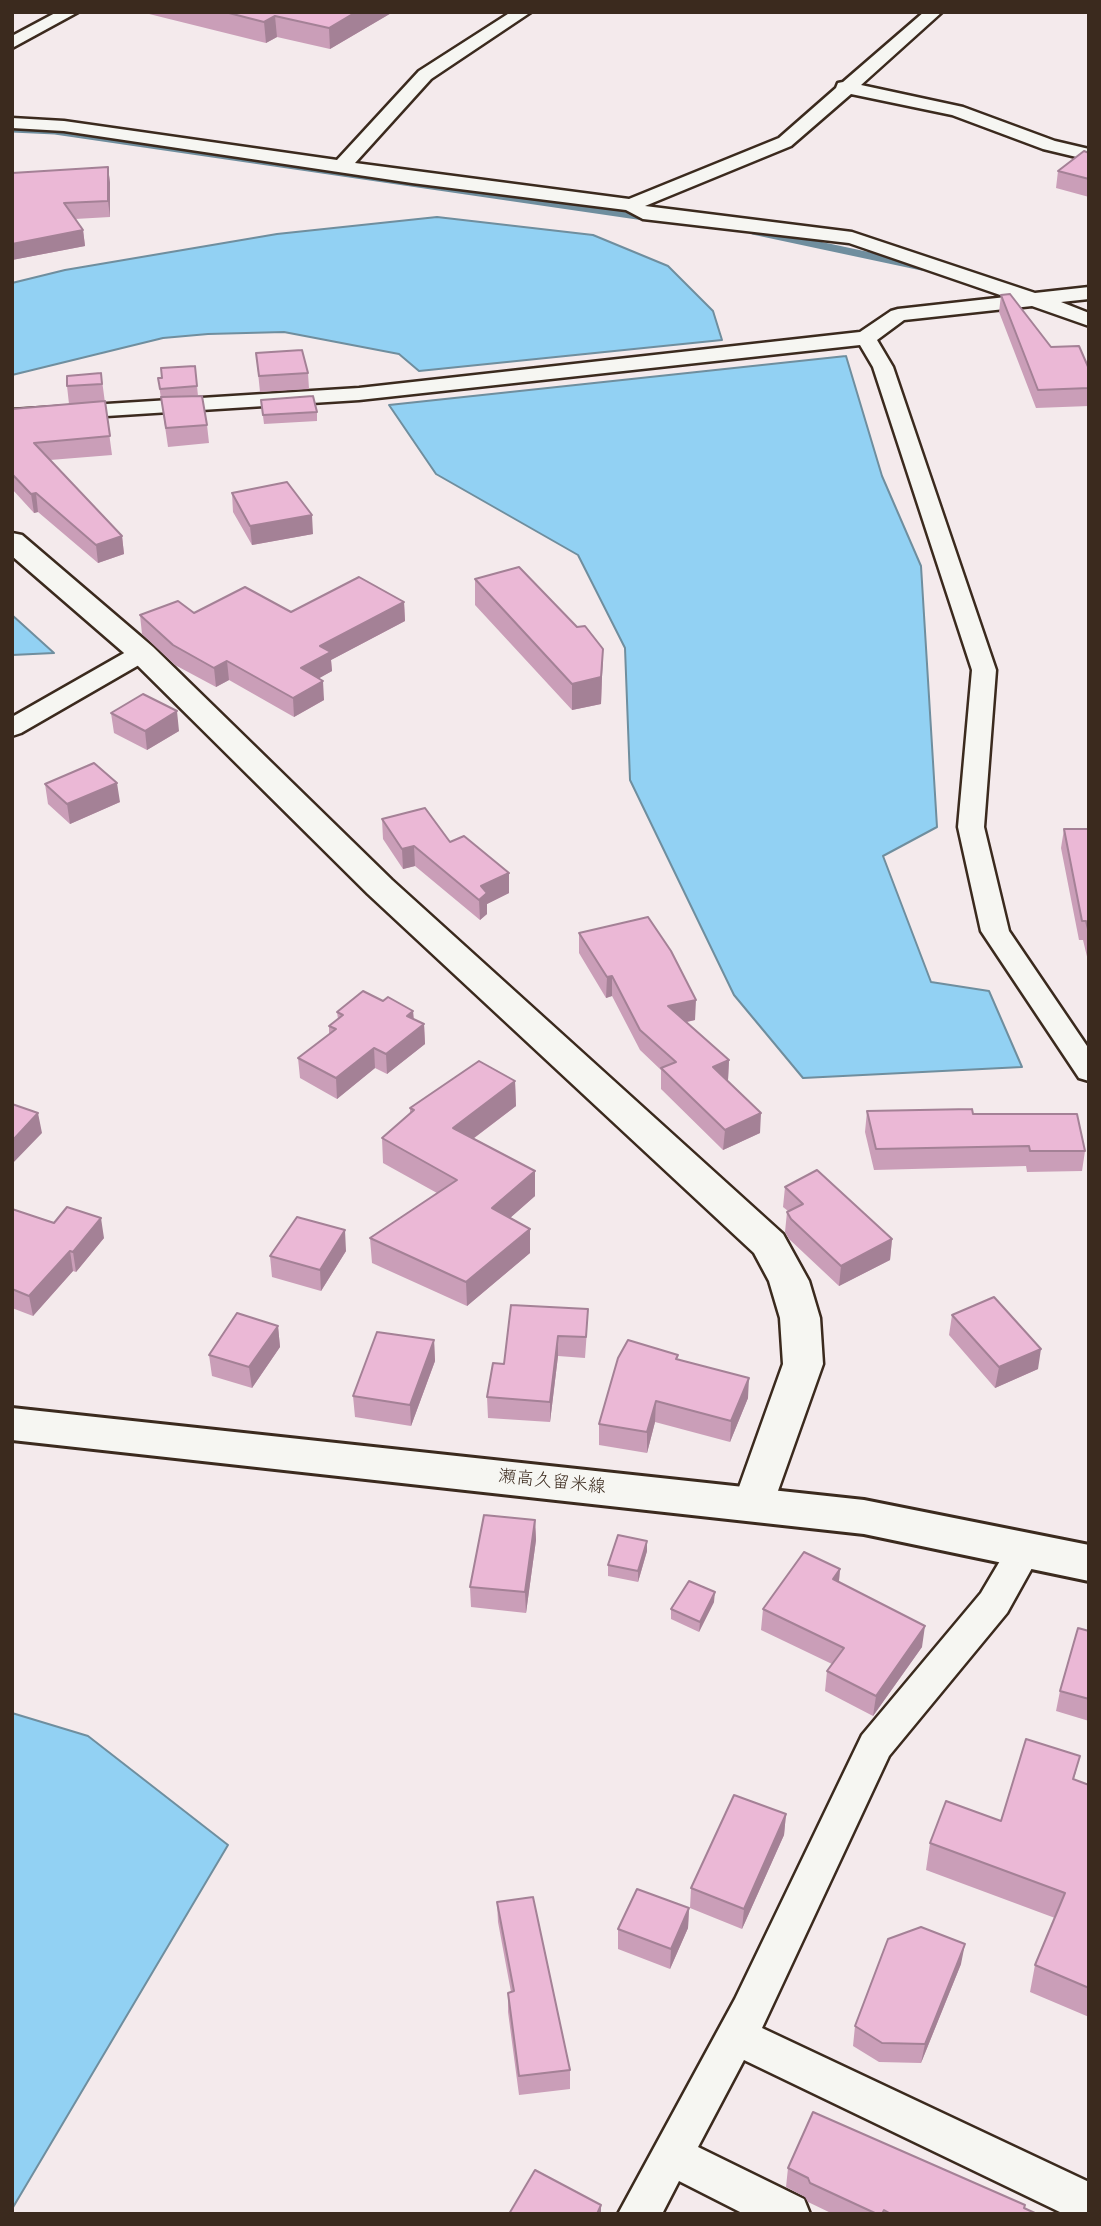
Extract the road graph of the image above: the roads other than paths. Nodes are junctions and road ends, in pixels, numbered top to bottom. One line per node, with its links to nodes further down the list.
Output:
1 (70, 12): 4 (street)
2 (523, 12): 8 (street)
3 (934, 12): 5 (street)
4 (12, 43)
5 (844, 88): 7 (street); 9 (street)
6 (12, 123): 8 (street)
7 (1089, 155)
8 (341, 167): 9 (street)
9 (631, 205): 11 (street)
10 (1089, 293): 11 (street)
11 (1036, 300): 12 (street); 13 (street)
12 (1089, 320)
13 (866, 338): 14 (street); 18 (street)
14 (12, 416)
15 (12, 541): 16 (street)
16 (142, 653): 17 (street); 20 (street)
17 (12, 728)
18 (1089, 1071)
19 (12, 1424): 20 (main road, 瀬高久留米線)
20 (754, 1504): 21 (main road, 瀬高久留米線)
21 (1025, 1549): 22 (main road, 瀬高久留米線); 23 (street)
22 (1088, 1561)
23 (736, 2036): 24 (street); 25 (street)
24 (671, 2156): 26 (street); 27 (street)
25 (1089, 2204)
26 (639, 2214)
27 (789, 2214)

